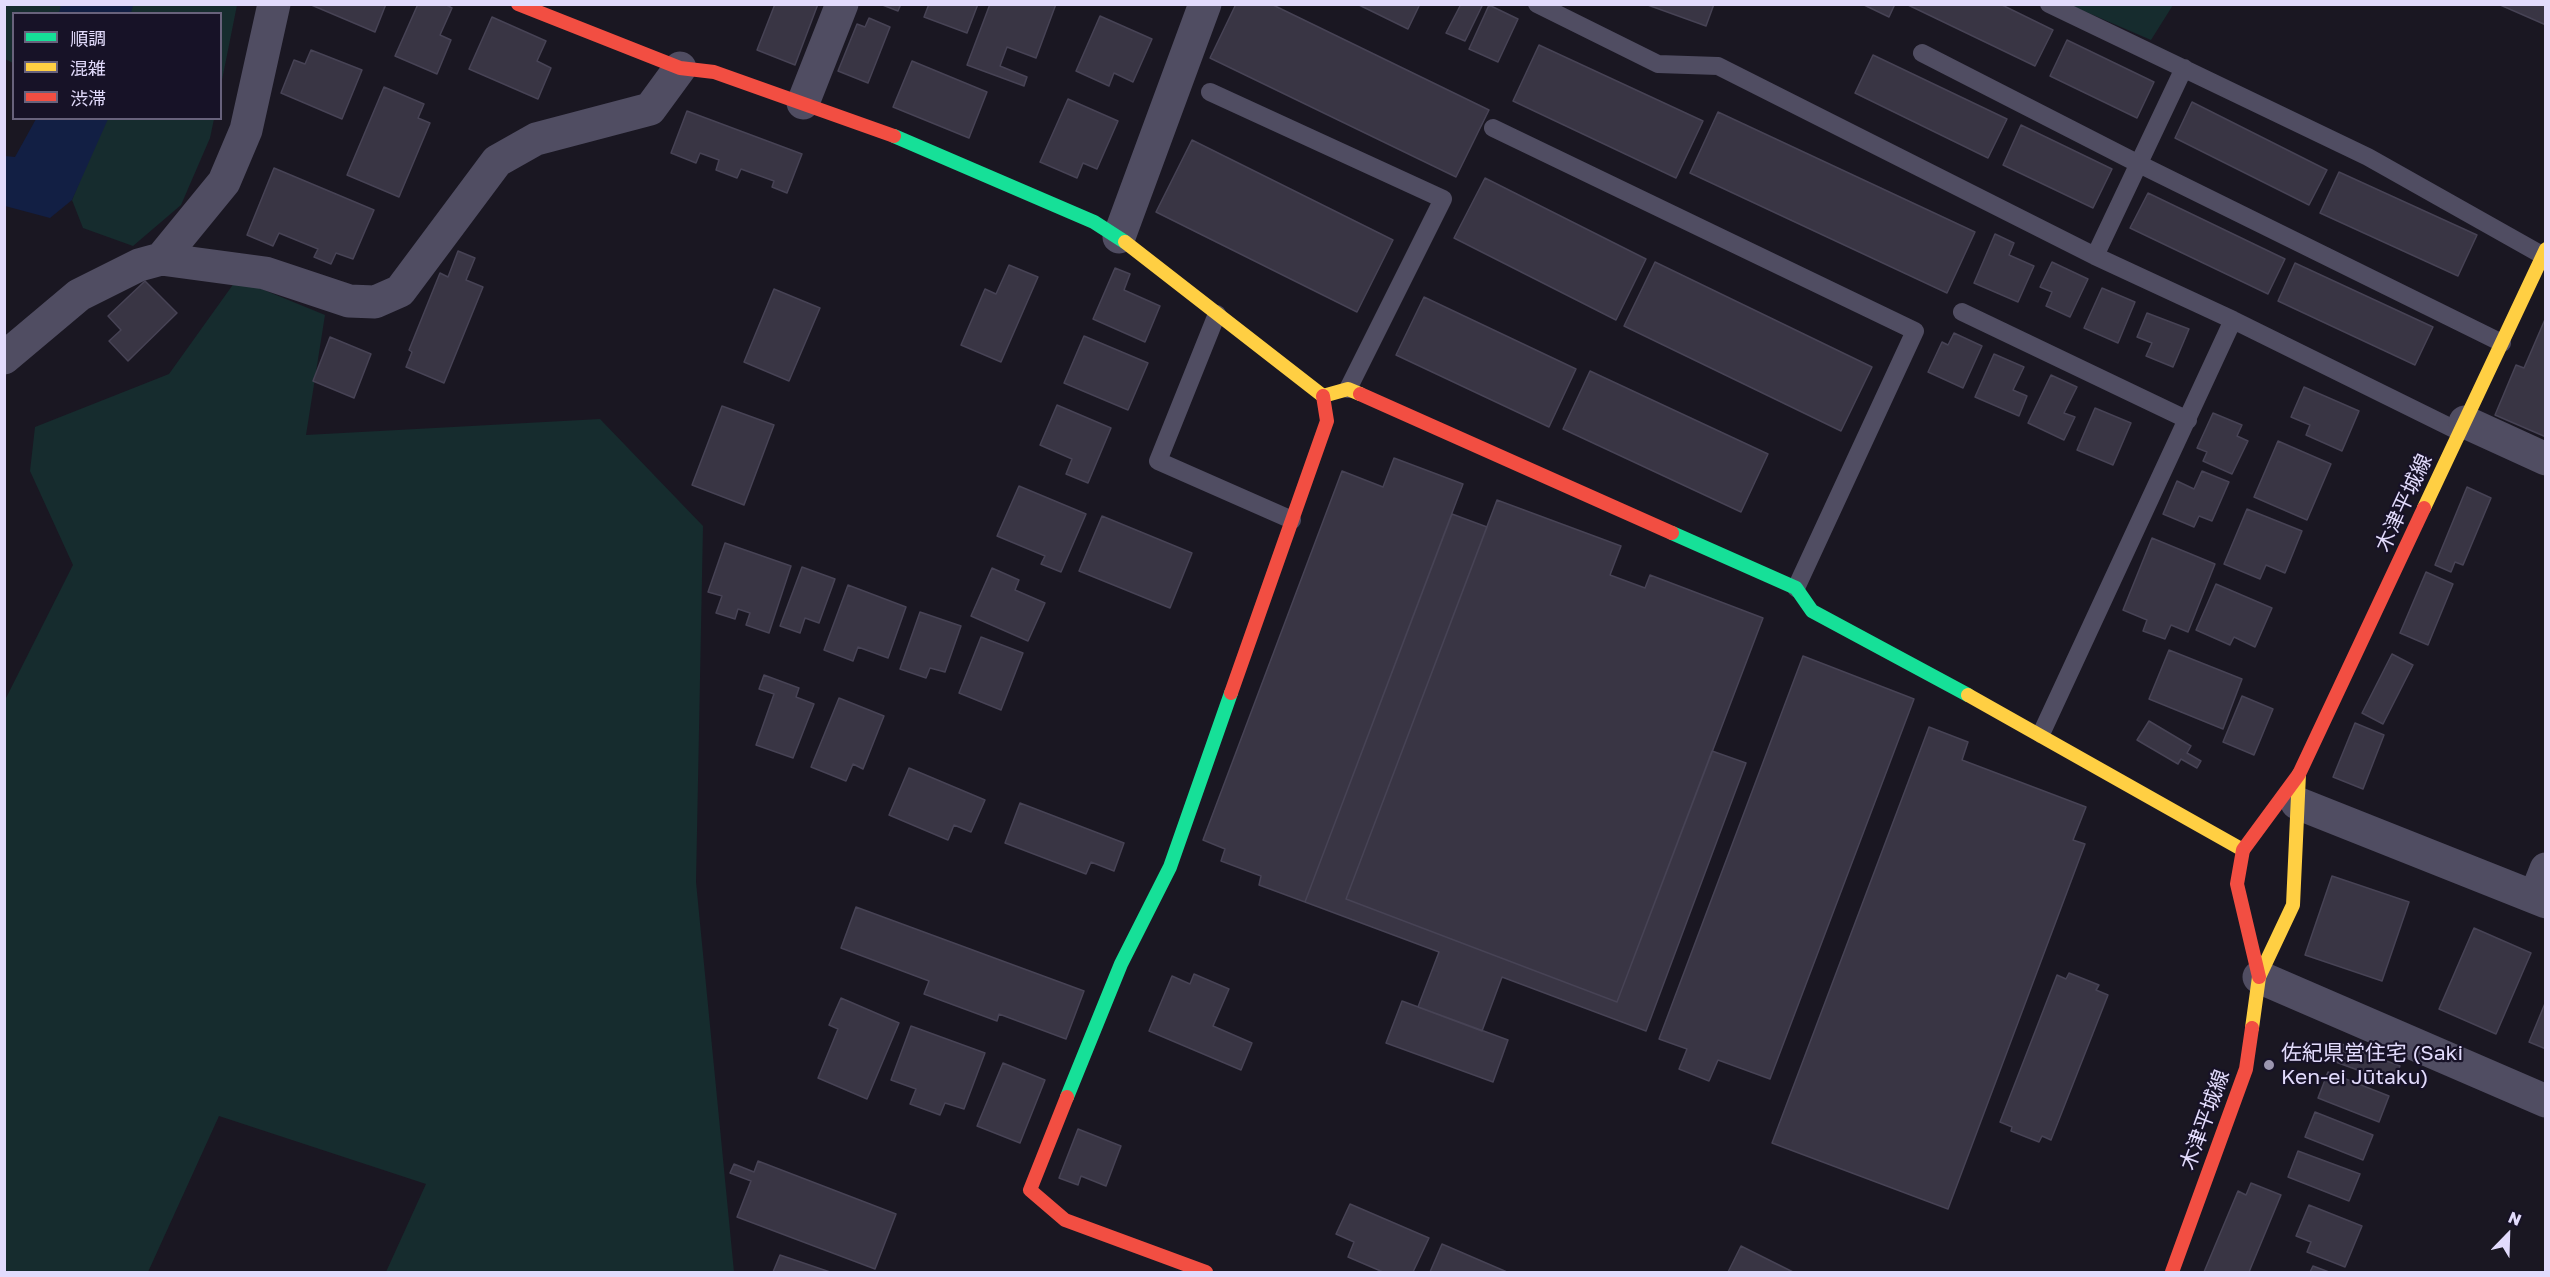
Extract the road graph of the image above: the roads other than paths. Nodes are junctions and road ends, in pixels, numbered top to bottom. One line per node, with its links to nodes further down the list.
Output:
1 (274, 4): 17 (street)
2 (518, 4): 8 (street)
3 (842, 4): 11 (street)
4 (1205, 4): 14 (street)
5 (1537, 4): 16 (lane)
6 (2049, 4): 9 (lane)
7 (1922, 53): 13 (lane)
8 (680, 68): 11 (street); 17 (street)
9 (2184, 68): 13 (lane); 15 (lane)
10 (1210, 92): 23 (lane)
11 (803, 103): 14 (street)
12 (1493, 128): 29 (lane)
13 (2137, 163): 16 (lane); 21 (lane)
14 (1119, 237): 19 (street)
15 (2544, 252): 21 (street, 木津平城線)
16 (2095, 256): 20 (lane)
17 (161, 259): 22 (street)
18 (1962, 312): 25 (lane)
19 (1217, 314): 24 (street); 28 (lane)
20 (2233, 320): 25 (lane); 26 (lane)
21 (2502, 343): 26 (street, 木津平城線)
22 (4, 358)
23 (1348, 389): 24 (street); 29 (street)
24 (1323, 396): 28 (street)
25 (2188, 420): 30 (lane)
26 (2462, 427): 27 (street); 31 (street, 木津平城線)
27 (2546, 459)
28 (1292, 520): 36 (street)
29 (1796, 588): 30 (street)
30 (2041, 734): 32 (street)
31 (2298, 788): 32 (street, 木津平城線); 33 (street); 34 (street, 木津平城線)
32 (2243, 850): 34 (street, 木津平城線)
33 (2542, 890)
34 (2259, 977): 35 (street); 37 (street, 木津平城線)
35 (2546, 1101)
36 (1206, 1272)
37 (2172, 1272)

